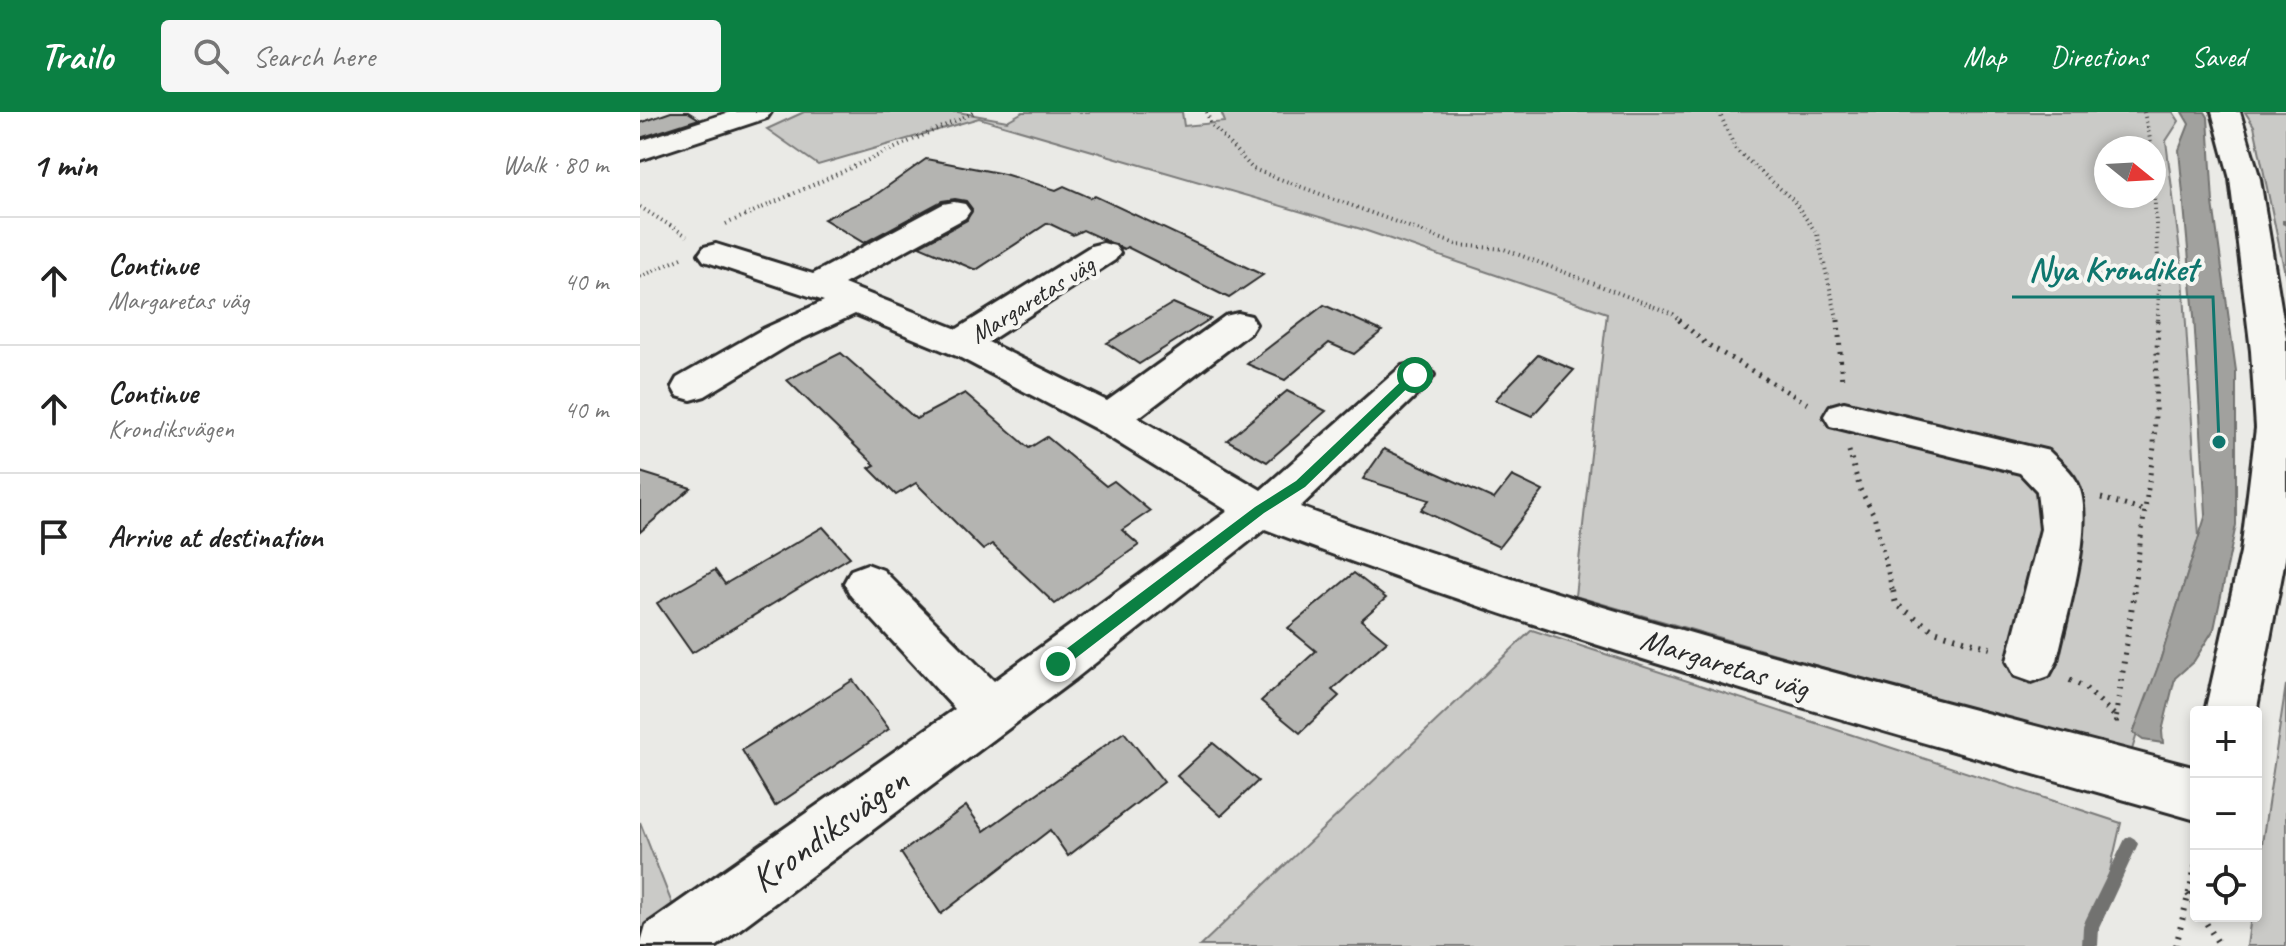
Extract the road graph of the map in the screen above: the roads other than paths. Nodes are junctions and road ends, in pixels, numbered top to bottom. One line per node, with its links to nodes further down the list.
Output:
1 (757, 112): 3 (street)
2 (2226, 112): 18 (street)
3 (640, 151)
4 (954, 211): 7 (street)
5 (707, 248): 7 (street, Margaretas väg)
6 (1103, 253): 10 (street, Margaretas väg)
7 (816, 286): 8 (street, Margaretas väg)
8 (856, 300): 10 (street, Margaretas väg); 12 (street)
9 (1238, 324): 14 (street)
10 (960, 344): 14 (street, Margaretas väg)
11 (1415, 375): 15 (street)
12 (691, 387)
13 (1844, 416): 17 (street)
14 (1110, 419): 15 (street, Margaretas väg)
15 (1260, 510): 19 (street, Krondiksvägen); 20 (street, Margaretas väg)
16 (867, 583): 19 (street)
17 (2032, 661)
18 (2232, 706)
19 (991, 712): 21 (street, Krondiksvägen)
20 (2190, 792)
21 (667, 946)

